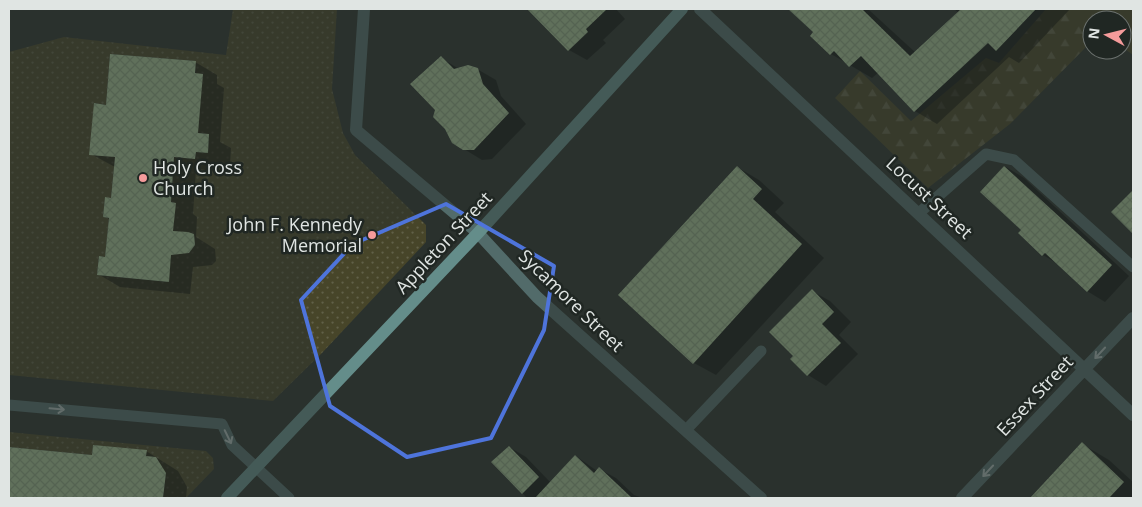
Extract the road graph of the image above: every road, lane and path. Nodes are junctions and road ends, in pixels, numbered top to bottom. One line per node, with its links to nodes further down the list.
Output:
1 (364, 9): 5 (street, Sycamore Street)
2 (682, 9): 5 (street, Appleton Street)
3 (700, 9): 4 (street, Locust Street)
4 (919, 213): 6 (lane); 9 (street, Locust Street)
5 (478, 234): 12 (street, Sycamore Street); 13 (street, Appleton Street)
6 (1133, 267)
7 (1133, 318): 9 (street, Essex Street, one-way to 9)
8 (761, 351): 12 (lane)
9 (1084, 370): 11 (street, Locust Street); 17 (street, Essex Street, one-way to 17)
10 (9, 405): 13 (lane, one-way to 13)
11 (1133, 415)
12 (686, 430): 16 (street, Sycamore Street)
13 (255, 467): 14 (street, Appleton Street); 15 (lane)
14 (227, 498)
15 (289, 498)
16 (762, 498)
17 (962, 498)

